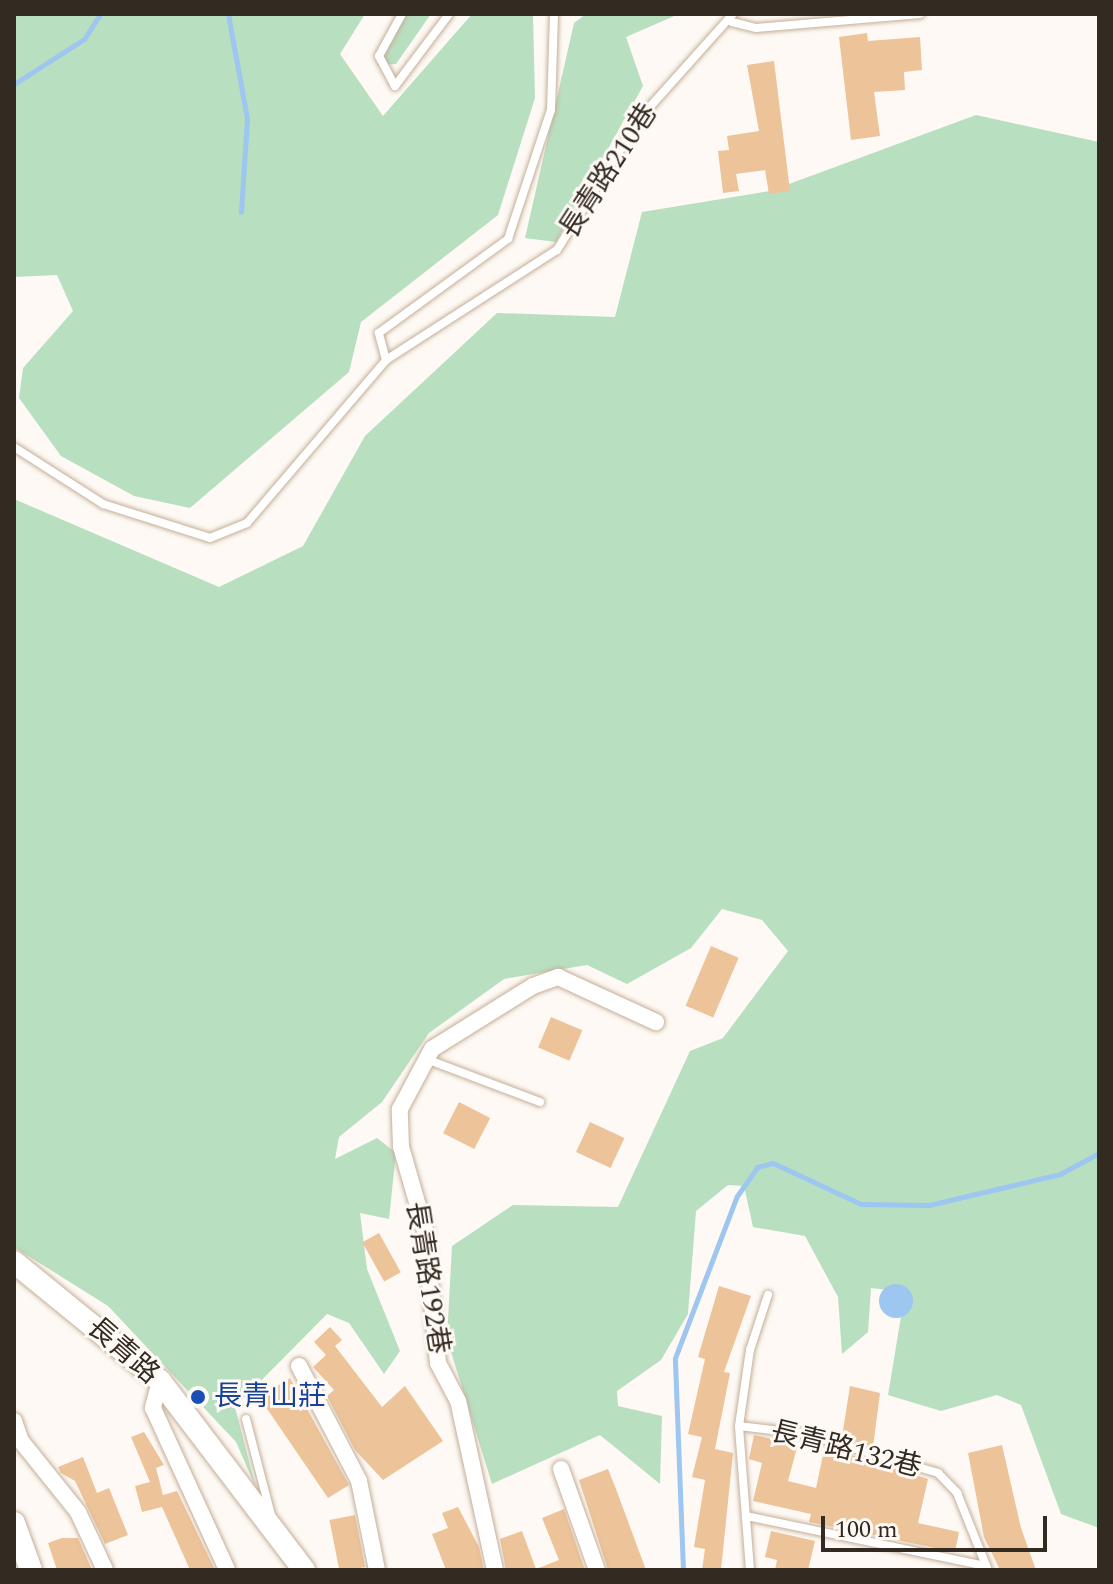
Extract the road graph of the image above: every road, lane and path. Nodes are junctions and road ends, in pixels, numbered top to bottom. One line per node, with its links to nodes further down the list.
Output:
1 (402, 14): 2 (lane)
2 (449, 14)
3 (554, 14): 6 (lane, 長青路210巷)
4 (920, 14): 5 (lane)
5 (732, 18): 6 (lane, 長青路210巷)
6 (386, 360): 7 (lane, 長青路210巷)
7 (14, 447)
8 (656, 1022): 9 (street, 長青路192巷)
9 (425, 1059): 10 (lane); 28 (street, 長青路192巷)
10 (540, 1102)
11 (14, 1262): 14 (street, 長青路)
12 (768, 1295): 17 (lane, 長青路132巷)
13 (299, 1366): 27 (street)
14 (160, 1381): 21 (street, 長青路); 26 (street)
15 (246, 1419): 21 (lane)
16 (14, 1421): 25 (street)
17 (739, 1426): 19 (lane, 長青路132巷); 23 (lane, 長青路132巷)
18 (561, 1469): 29 (street)
19 (746, 1516): 23 (lane); 30 (lane, 長青路132巷)
20 (14, 1523): 24 (street)
21 (273, 1528): 22 (street, 長青路)
22 (299, 1565)
23 (987, 1568)
24 (31, 1570)
25 (105, 1570)
26 (227, 1570)
27 (377, 1570)
28 (495, 1570)
29 (597, 1570)
30 (750, 1570)

